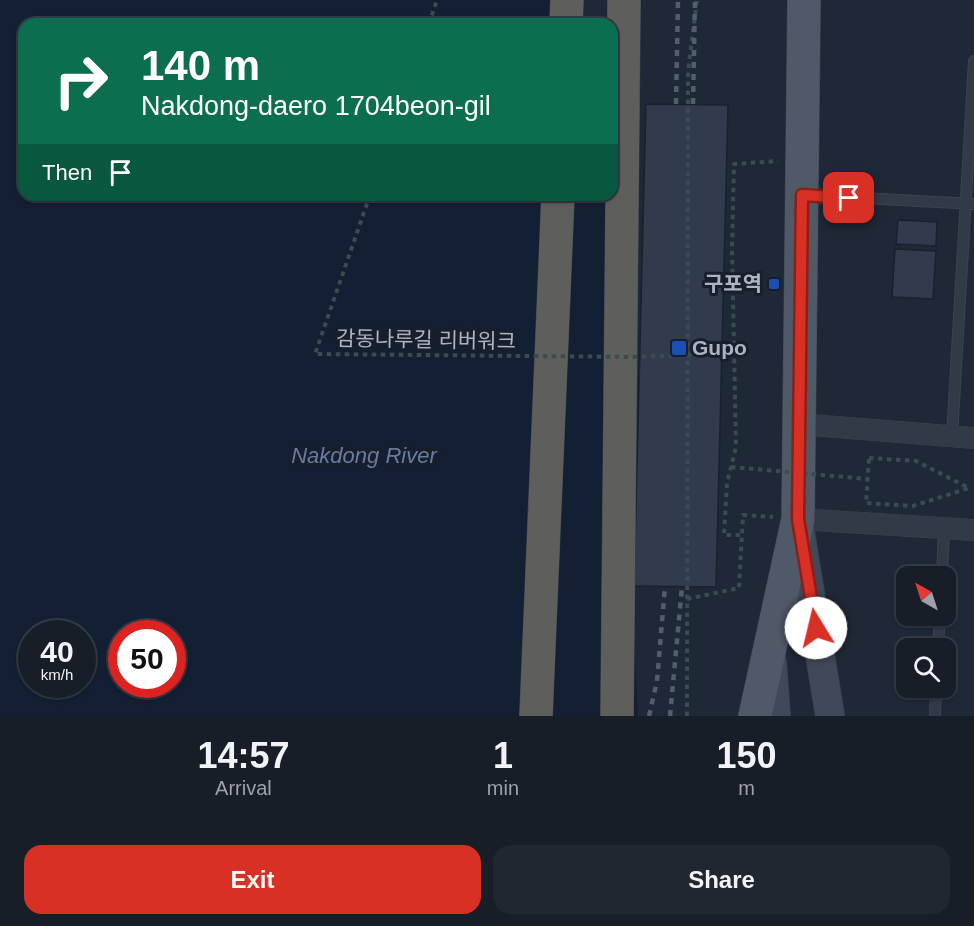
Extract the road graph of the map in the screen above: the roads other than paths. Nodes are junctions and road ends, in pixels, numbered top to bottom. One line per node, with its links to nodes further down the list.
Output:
1 (567, 0): 4 (highway)
2 (624, 0): 19 (highway)
3 (804, 0): 6 (main road)
4 (566, 18)
5 (974, 61): 8 (lane)
6 (802, 195): 8 (lane); 9 (main road)
7 (558, 201): 18 (highway)
8 (970, 204): 10 (lane)
9 (799, 424): 10 (street); 12 (main road)
10 (952, 436): 11 (street)
11 (974, 438)
12 (798, 519): 13 (street); 17 (main road); 20 (main road)
13 (944, 528): 14 (street); 15 (lane)
14 (974, 530)
15 (942, 566)
16 (936, 698): 21 (lane)
17 (762, 712)
18 (536, 716)
19 (617, 716)
20 (830, 716)
21 (935, 716)

